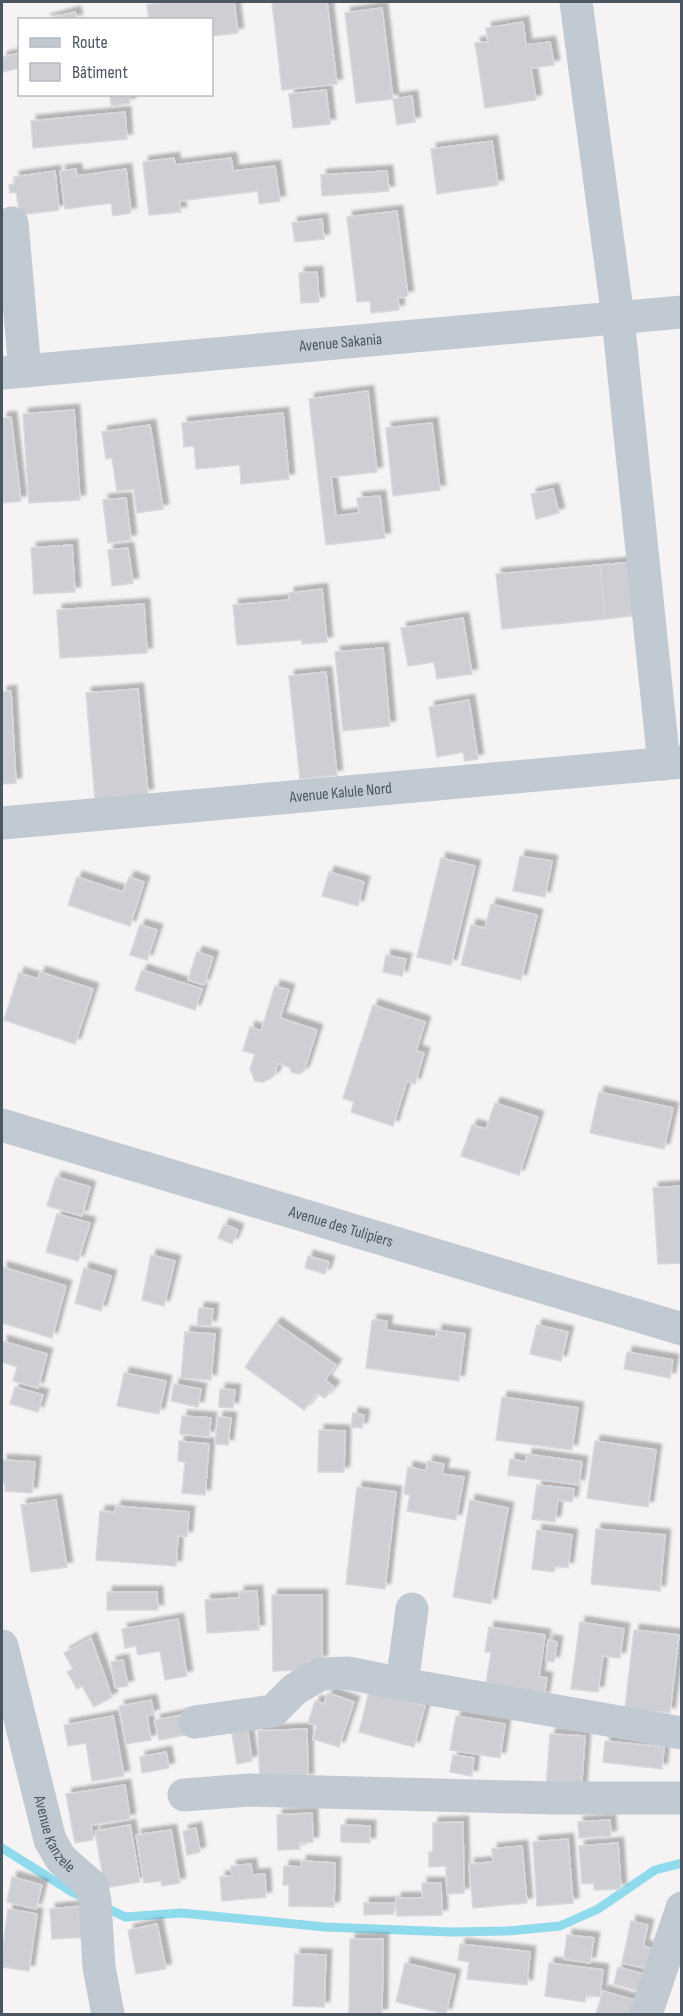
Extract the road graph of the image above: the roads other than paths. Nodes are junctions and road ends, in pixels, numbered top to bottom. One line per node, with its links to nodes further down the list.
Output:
1 (576, 2): 4 (street)
2 (12, 223): 5 (street)
3 (681, 312): 4 (street, Avenue Sakania)
4 (618, 318): 5 (street, Avenue Sakania); 6 (street)
5 (13, 372)
6 (673, 763): 7 (street, Avenue Kalule Nord)
7 (2, 823)
8 (2, 1125): 9 (street, Avenue des Tulipiers)
9 (681, 1329)
10 (412, 1609): 12 (street)
11 (2, 1646): 18 (street, Avenue Kanzele)
12 (402, 1684): 13 (street); 14 (street)
13 (195, 1722)
14 (681, 1733)
15 (184, 1795): 16 (street)
16 (681, 1798)
17 (681, 1908): 19 (street)
18 (108, 2014)
19 (646, 2014)

